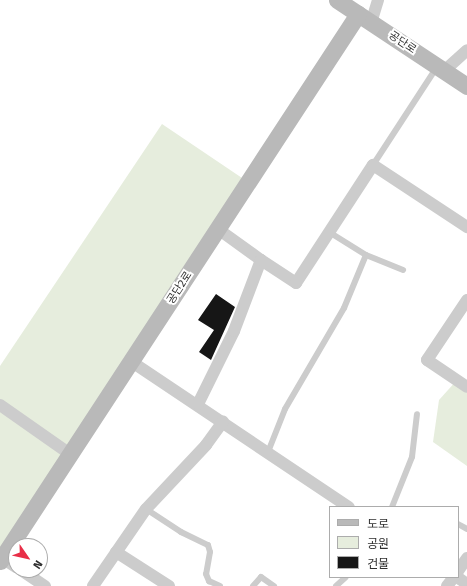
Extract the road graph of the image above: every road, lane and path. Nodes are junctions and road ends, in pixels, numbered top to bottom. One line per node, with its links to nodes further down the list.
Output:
1 (337, 0): 3 (street, 공단로)
2 (378, 0): 3 (street)
3 (365, 18): 5 (street, 공단로); 9 (street, 공단2로)
4 (467, 50): 5 (street)
5 (441, 69): 6 (street, 공단로); 7 (lane)
6 (467, 86)
7 (373, 165): 8 (street); 10 (street)
8 (467, 227)
9 (218, 229): 12 (street); 15 (street, 공단2로)
10 (329, 232): 11 (lane); 12 (street)
11 (366, 254): 13 (lane); 21 (lane)
12 (261, 260): 17 (street)
13 (403, 270)
14 (467, 300): 16 (street)
15 (132, 362): 17 (street); 22 (street, 공단2로)
16 (467, 386)
17 (198, 404): 20 (street)
18 (0, 405): 22 (street)
19 (417, 414): 24 (lane)
20 (223, 422): 21 (street); 25 (street)
21 (268, 452): 23 (street)
22 (70, 454): 28 (street, 공단2로)
23 (348, 506)
24 (392, 506)
25 (146, 508): 26 (street); 37 (lane)
26 (116, 552): 35 (street); 36 (street)
27 (467, 558): 29 (street)
28 (6, 562)
29 (459, 570)
30 (33, 578): 34 (street)
31 (345, 578): 40 (lane)
32 (458, 578): 33 (street)
33 (467, 584)
34 (45, 586)
35 (93, 586)
36 (169, 586)
37 (220, 586)
38 (253, 586): 39 (lane)
39 (274, 586)
40 (336, 586)

